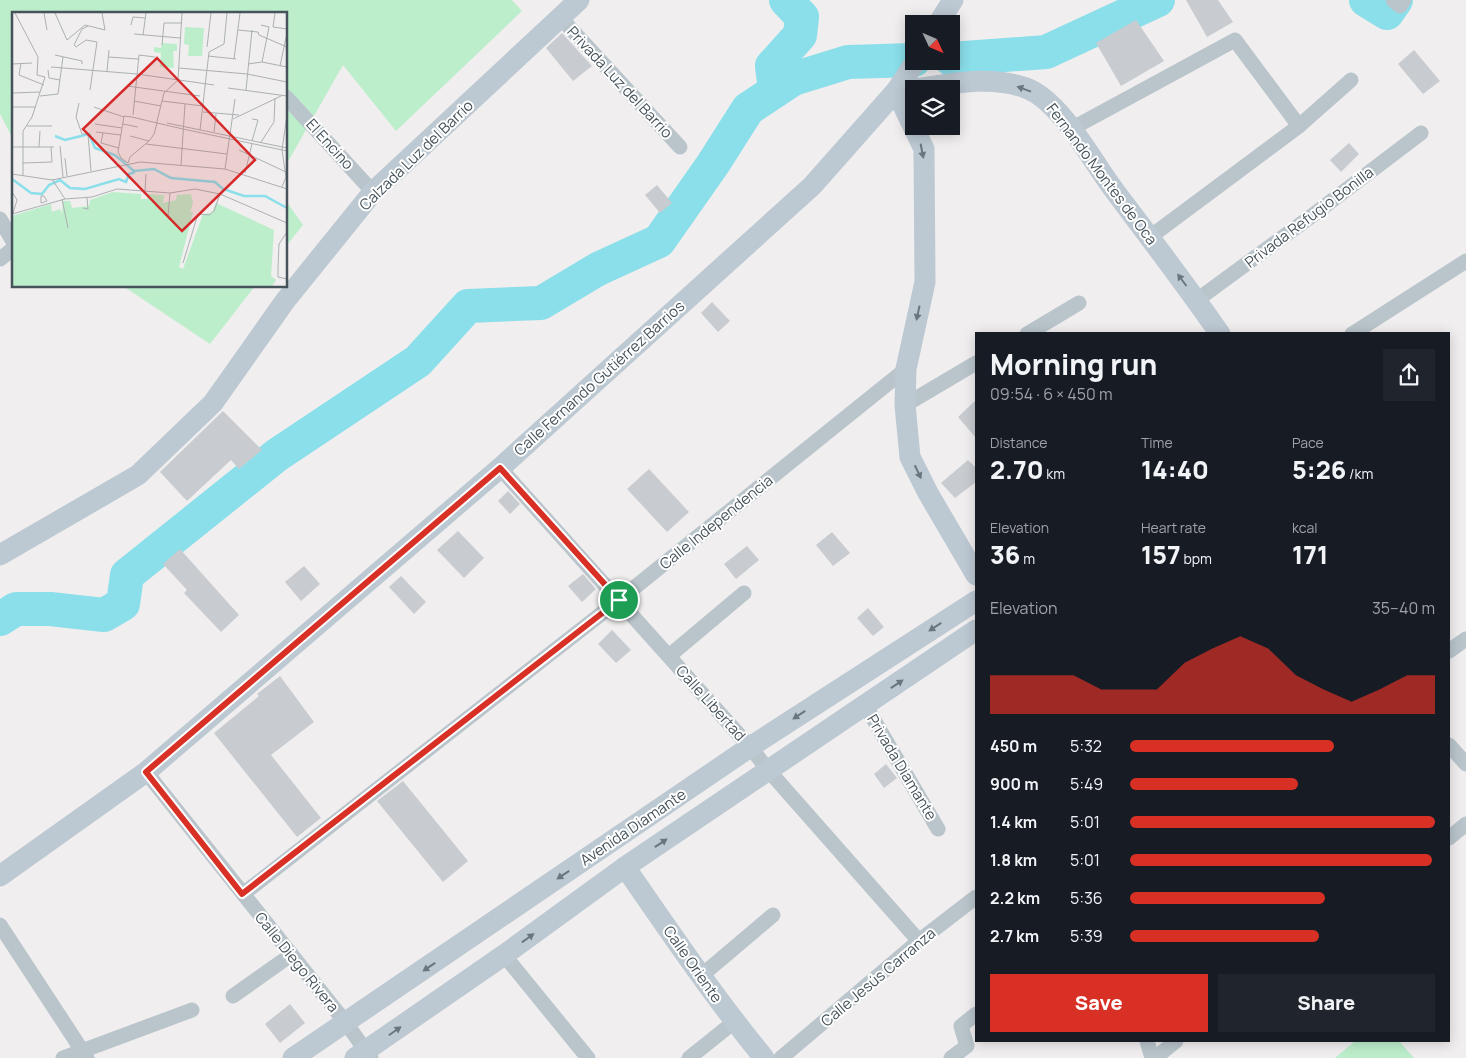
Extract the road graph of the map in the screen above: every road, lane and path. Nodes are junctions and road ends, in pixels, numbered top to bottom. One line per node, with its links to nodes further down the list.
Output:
1 (580, 0): 6 (main road, Calzada Luz del Barrio)
2 (953, 0): 5 (main road)
3 (1393, 0): 4 (street)
4 (1404, 0)
5 (944, 15)
6 (560, 17): 15 (street, Privada Luz del Barrio); 16 (main road, Calzada Luz del Barrio)
7 (1351, 80): 11 (street)
8 (960, 83): 12 (main road, Fernando Montes de Oca, one-way to 8)
9 (905, 92): 31 (main road, Calle Fernando Gutiérrez Barrios)
10 (288, 99): 16 (street, El Encino)
11 (1300, 126): 12 (street); 18 (street)
12 (1071, 129): 18 (main road, Fernando Montes de Oca)
13 (1421, 133): 23 (street, Privada Refugio Bonilla)
14 (920, 135): 29 (main road, one-way to 29)
15 (680, 147)
16 (373, 192): 32 (main road, Calzada Luz del Barrio)
17 (0, 219): 19 (street)
18 (1150, 237): 23 (main road, Fernando Montes de Oca, one-way to 18)
19 (12, 240)
20 (12, 250): 21 (street)
21 (0, 259)
22 (1466, 261): 27 (street)
23 (1196, 300): 26 (main road, Fernando Montes de Oca)
24 (1079, 303): 25 (street)
25 (1030, 332)
26 (1219, 332)
27 (1355, 332)
28 (975, 364): 30 (street)
29 (906, 369): 30 (main road); 35 (street, Calle Independencia)
30 (905, 405): 33 (main road, one-way to 33)
31 (500, 468): 35 (street, Calle Libertad); 46 (main road, Calle Fernando Gutiérrez Barrios)
32 (0, 555)
33 (975, 573)
34 (744, 593): 40 (street)
35 (619, 600): 40 (street, Calle Libertad); 52 (street, Calle Independencia)
36 (975, 602): 43 (main road, Avenida Diamante, one-way to 43)
37 (975, 631): 41 (main road, Avenida Diamante, one-way to 37)
38 (1466, 639): 39 (street)
39 (1450, 650)
40 (669, 656): 43 (street, Calle Libertad)
41 (865, 705): 45 (main road, Avenida Diamante); 48 (street, Privada Diamante)
42 (1450, 746): 44 (street)
43 (750, 747): 45 (street, Calle Libertad); 64 (main road, Avenida Diamante, one-way to 64)
44 (1466, 764)
45 (769, 771): 50 (main road, Avenida Diamante, one-way to 45); 56 (street, Calle Libertad)
46 (146, 772): 51 (main road, Calle Fernando Gutiérrez Barrios); 52 (street, Calle Diego Rivera)
47 (1466, 824): 49 (street)
48 (938, 829)
49 (1450, 837)
50 (625, 867): 58 (main road, Avenida Diamante, one-way to 50); 59 (main road, Calle Oriente)
51 (0, 876)
52 (242, 894): 57 (street, Calle Diego Rivera)
53 (975, 897): 56 (street, Calle Jesús Carranza)
54 (773, 915): 59 (street)
55 (0, 925): 67 (street)
56 (919, 941): 74 (street, Calle Jesús Carranza)
57 (291, 955): 60 (street); 64 (street, Calle Diego Rivera)
58 (504, 955): 68 (main road, Avenida Diamante, one-way to 58); 71 (street)
59 (701, 976): 63 (main road, Calle Oriente)
60 (233, 996)
61 (192, 1010): 67 (street)
62 (975, 1015): 75 (street)
63 (734, 1022): 72 (street); 73 (main road, Calle Oriente)
64 (346, 1023): 68 (street, Calle Diego Rivera); 70 (main road, Avenida Diamante)
65 (1148, 1042): 76 (street)
66 (1175, 1042): 76 (street)
67 (84, 1054): 69 (street)
68 (364, 1056)
69 (63, 1058)
70 (293, 1058)
71 (588, 1058)
72 (689, 1058)
73 (764, 1058)
74 (781, 1058)
75 (951, 1058)
76 (1153, 1058)

